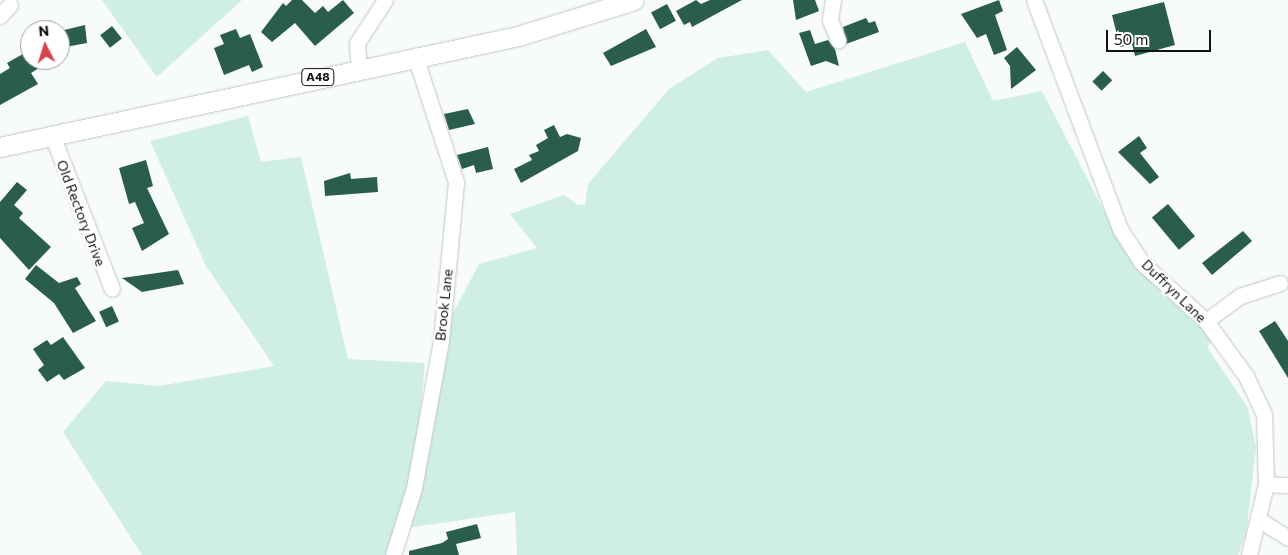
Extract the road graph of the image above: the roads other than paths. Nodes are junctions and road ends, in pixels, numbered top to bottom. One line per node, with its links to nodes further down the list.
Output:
1 (385, 0): 7 (street)
2 (634, 0): 6 (main road, A48)
3 (833, 0): 5 (street)
4 (1034, 0): 12 (street, Duffryn Lane)
5 (838, 40)
6 (414, 56): 7 (main road, A48); 17 (street, Brook Lane)
7 (359, 68): 8 (main road, A48)
8 (52, 135): 9 (main road, A48); 11 (street, Old Rectory Drive)
9 (0, 147)
10 (1280, 283): 12 (street)
11 (112, 290)
12 (1206, 321): 13 (street, Duffryn Lane)
13 (1266, 484): 14 (street); 15 (street, Duffryn Lane)
14 (1288, 486)
15 (1261, 521): 16 (street); 18 (street, Duffryn Lane)
16 (1288, 538)
17 (394, 555)
18 (1249, 555)

